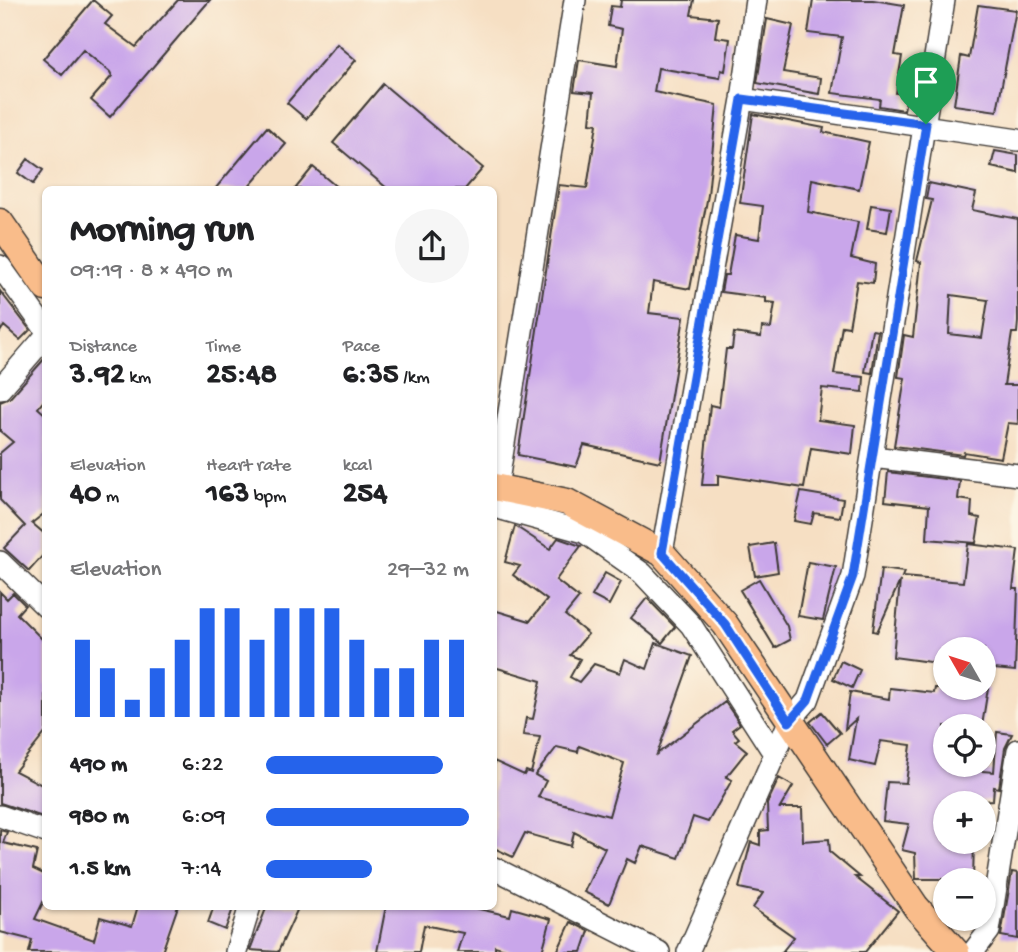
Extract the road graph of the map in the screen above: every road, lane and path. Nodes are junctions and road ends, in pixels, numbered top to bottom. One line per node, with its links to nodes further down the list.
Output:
1 (575, 0): 15 (street)
2 (756, 0): 4 (street)
3 (944, 0): 5 (street)
4 (742, 99): 5 (street); 18 (street)
5 (926, 124): 6 (street); 13 (street)
6 (1018, 140)
7 (0, 222): 9 (main road)
8 (0, 266): 10 (street)
9 (42, 282)
10 (42, 327)
11 (42, 338): 12 (street)
12 (0, 389)
13 (873, 457): 14 (street); 21 (street)
14 (1018, 475)
15 (497, 482)
16 (497, 494): 18 (main road)
17 (497, 495): 23 (street)
18 (662, 553): 21 (main road)
19 (0, 562): 20 (street)
20 (42, 603)
21 (789, 722): 23 (street); 31 (main road)
22 (1018, 750): 32 (street)
23 (775, 755): 30 (street)
24 (0, 816): 25 (street)
25 (42, 831)
26 (497, 870): 29 (street)
27 (249, 910): 28 (street)
28 (236, 952)
29 (659, 952)
30 (688, 952)
31 (956, 952)
32 (973, 952)

